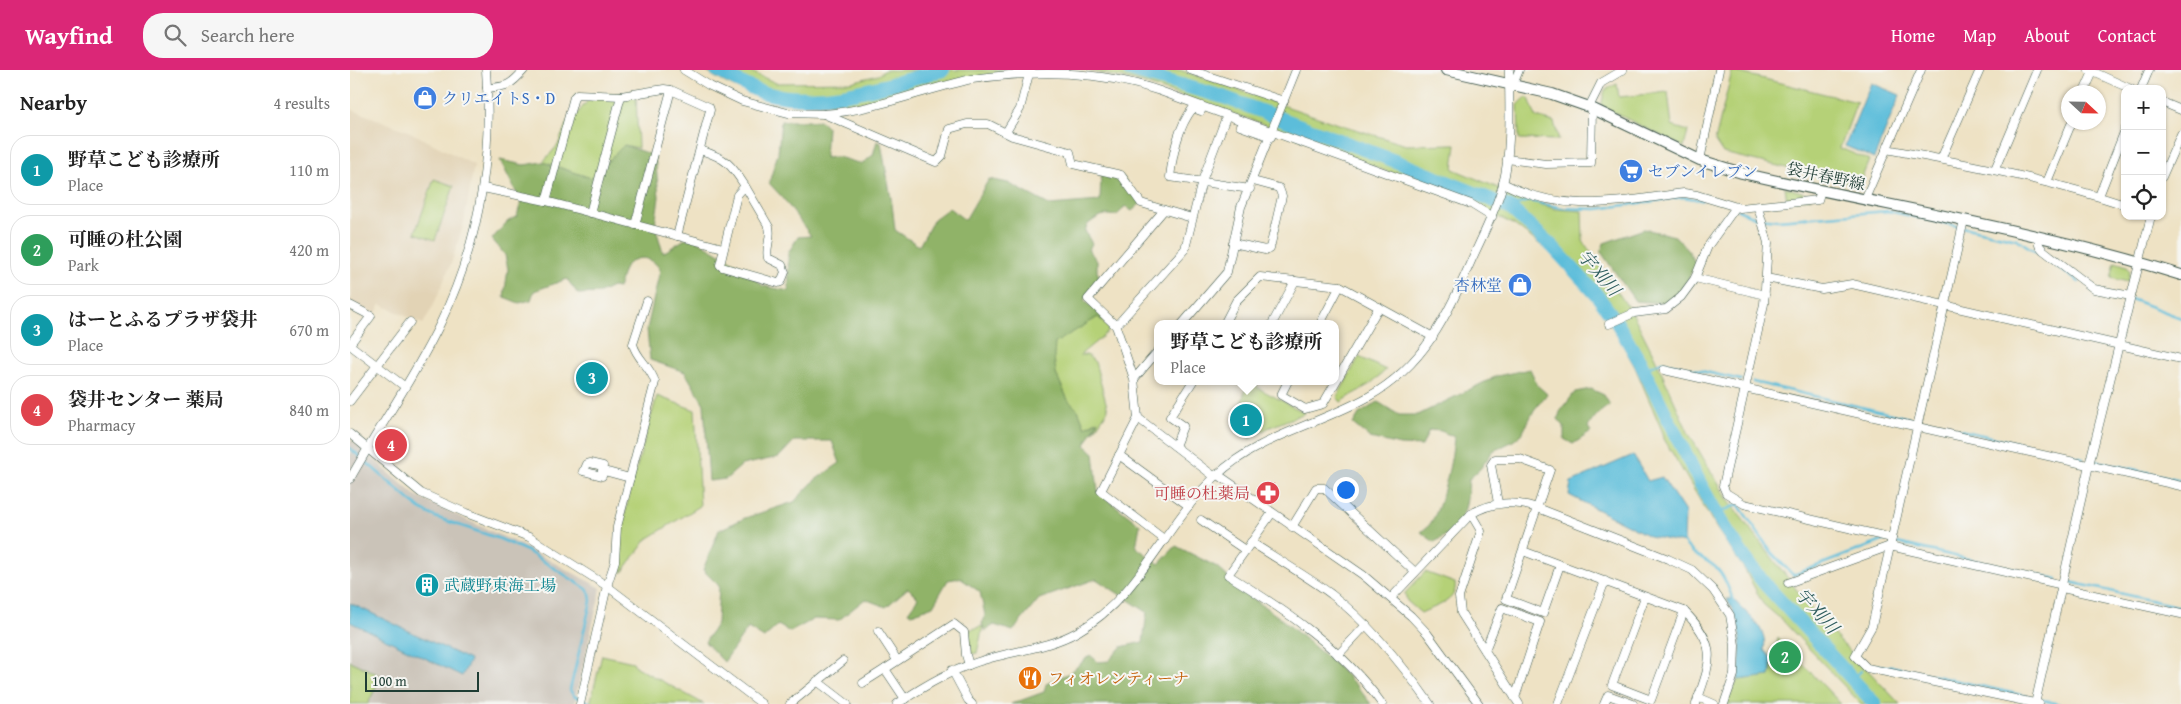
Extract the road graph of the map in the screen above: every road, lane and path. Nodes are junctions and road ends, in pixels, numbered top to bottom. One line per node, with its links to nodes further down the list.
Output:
1 (486, 70): 21 (street)
2 (524, 70): 21 (street)
3 (684, 70): 28 (street)
4 (1190, 70): 24 (street)
5 (1296, 70): 24 (street)
6 (1446, 70): 20 (main road, 袋井春野線)
7 (1509, 70): 20 (street)
8 (1519, 70): 20 (street)
9 (1623, 70): 26 (street)
10 (1719, 70): 39 (street)
11 (1921, 70): 35 (street)
12 (1980, 70): 38 (street)
13 (2038, 70): 40 (street)
14 (2149, 70): 19 (street)
15 (1029, 71): 28 (street); 31 (street); 32 (street)
16 (2091, 71): 17 (street); 18 (street)
17 (2086, 85)
18 (2122, 85)
19 (2143, 85)
20 (1511, 86): 26 (main road, 袋井春野線); 37 (street)
21 (487, 88): 47 (street)
22 (671, 90): 23 (street); 36 (street); 61 (street)
23 (621, 96): 51 (street); 56 (street)
24 (1283, 102): 32 (street)
25 (2166, 104): 27 (street)
26 (1590, 108): 37 (street); 39 (main road, 袋井春野線)
27 (2181, 110)
28 (824, 114): 31 (street)
29 (1225, 120): 32 (street); 42 (street); 42 (street)
30 (2069, 130): 43 (street)
31 (1006, 132): 55 (street)
32 (1272, 133): 45 (street); 57 (street)
33 (2181, 134): 41 (street)
34 (2121, 140): 49 (street)
35 (1886, 148): 38 (street); 50 (street)
36 (700, 150): 46 (street); 62 (street)
37 (1507, 159): 44 (street)
38 (1941, 159): 40 (street)
39 (1700, 160): 48 (main road, 袋井春野線)
40 (1995, 169): 43 (street)
41 (2163, 175)
42 (1202, 182): 45 (street); 58 (street)
43 (2047, 182): 49 (street)
44 (1503, 183): 53 (street); 57 (street)
45 (1251, 185): 64 (street); 64 (street)
46 (745, 186): 65 (street); 65 (street)
47 (483, 188): 51 (street); 97 (street)
48 (1822, 190): 50 (main road, 袋井春野線); 54 (street)
49 (2099, 196): 52 (street)
50 (1865, 199): 59 (main road, 袋井春野線)
51 (546, 201): 56 (street)
52 (2121, 204)
53 (1736, 207): 54 (street); 68 (street)
54 (1758, 207): 69 (street)
55 (1164, 210): 58 (street); 84 (street)
56 (590, 213): 61 (street)
57 (1492, 217): 85 (street)
58 (1192, 218): 84 (street)
59 (1964, 220): 63 (main road, 袋井春野線); 76 (street)
60 (2150, 220): 66 (street)
61 (635, 225): 62 (street)
62 (677, 236): 65 (street)
63 (2038, 236): 66 (main road, 袋井春野線); 73 (street)
64 (1233, 243): 78 (street)
65 (723, 248)
66 (2140, 262): 67 (main road, 袋井春野線); 73 (street)
67 (2181, 276)
68 (1695, 278): 72 (street); 83 (street)
69 (1766, 278): 72 (street); 76 (street)
70 (1296, 281): 71 (street); 79 (street); 80 (street)
71 (1340, 286): 77 (street); 81 (street)
72 (1765, 295): 98 (street)
73 (2130, 299): 87 (street)
74 (647, 301): 109 (street)
75 (350, 305): 86 (street)
76 (1945, 306): 87 (street); 101 (street)
77 (1379, 307): 85 (street); 92 (street)
78 (1185, 320)
79 (1226, 320)
80 (1274, 320)
81 (1322, 320)
82 (410, 322): 90 (street)
83 (1609, 324)
84 (1116, 326): 93 (street)
85 (1433, 336): 108 (street)
86 (350, 344): 90 (street)
87 (2118, 345): 89 (street); 106 (street)
88 (1154, 356): 93 (street)
89 (2181, 359)
90 (377, 365): 97 (street); 99 (street)
91 (1664, 370): 98 (street)
92 (1339, 376)
93 (1134, 379): 100 (street)
94 (1190, 385): 103 (street)
95 (1286, 385): 96 (street)
96 (1334, 385)
97 (404, 386): 104 (street)
98 (1745, 389): 101 (street); 121 (street)
99 (350, 401)
100 (1138, 418): 103 (street); 105 (street)
101 (1917, 426): 106 (street); 121 (street)
102 (350, 434): 104 (street)
103 (1175, 446): 108 (street)
104 (367, 448): 110 (street); 128 (street)
105 (1120, 455): 113 (street); 119 (street)
106 (2088, 465): 111 (street); 129 (street)
107 (584, 471): 109 (street)
108 (1216, 476): 113 (street); 115 (street)
109 (630, 478): 128 (street)
110 (350, 479)
111 (2181, 486)
112 (1498, 503): 114 (street); 114 (street); 116 (street)
113 (1189, 506): 119 (street)
114 (1538, 508): 123 (street); 161 (street)
115 (1272, 513): 118 (street); 120 (street)
116 (1471, 514): 125 (street); 136 (street)
117 (1201, 520): 122 (street)
118 (1292, 527): 125 (street); 131 (street)
119 (1165, 540): 140 (street)
120 (1251, 542): 122 (street); 134 (street)
121 (1891, 542): 127 (street); 129 (street); 162 (street)
122 (1245, 550): 137 (street)
123 (1523, 551): 124 (street); 124 (street)
124 (1560, 565): 126 (street)
125 (1415, 572): 131 (street)
126 (1605, 581): 130 (street); 157 (street)
127 (1788, 583)
128 (607, 586): 148 (street); 149 (street)
129 (2062, 586): 133 (street); 162 (street)
130 (1645, 597): 132 (street); 132 (street)
131 (1392, 598): 156 (street)
132 (1684, 611): 147 (street)
133 (2181, 614)
134 (1366, 626): 137 (street); 155 (street)
135 (878, 631): 138 (street)
136 (1485, 650): 146 (street); 146 (street)
137 (1338, 655): 154 (street)
138 (897, 660): 140 (street); 141 (street)
139 (843, 661): 143 (street)
140 (969, 664): 142 (street)
141 (885, 668): 144 (street); 145 (street)
142 (952, 670): 145 (street); 153 (street)
143 (817, 681): 150 (street); 151 (street)
144 (862, 682)
145 (904, 699): 152 (street)
146 (1517, 701)
147 (1697, 701): 160 (street)
148 (580, 704)
149 (762, 704)
150 (790, 704)
151 (848, 704)
152 (897, 704)
153 (972, 704)
154 (1382, 704)
155 (1430, 704)
156 (1479, 704)
157 (1558, 704)
158 (1604, 704): 159 (street)
159 (1633, 704)
160 (1714, 704)
161 (1724, 704)
162 (2037, 704)

